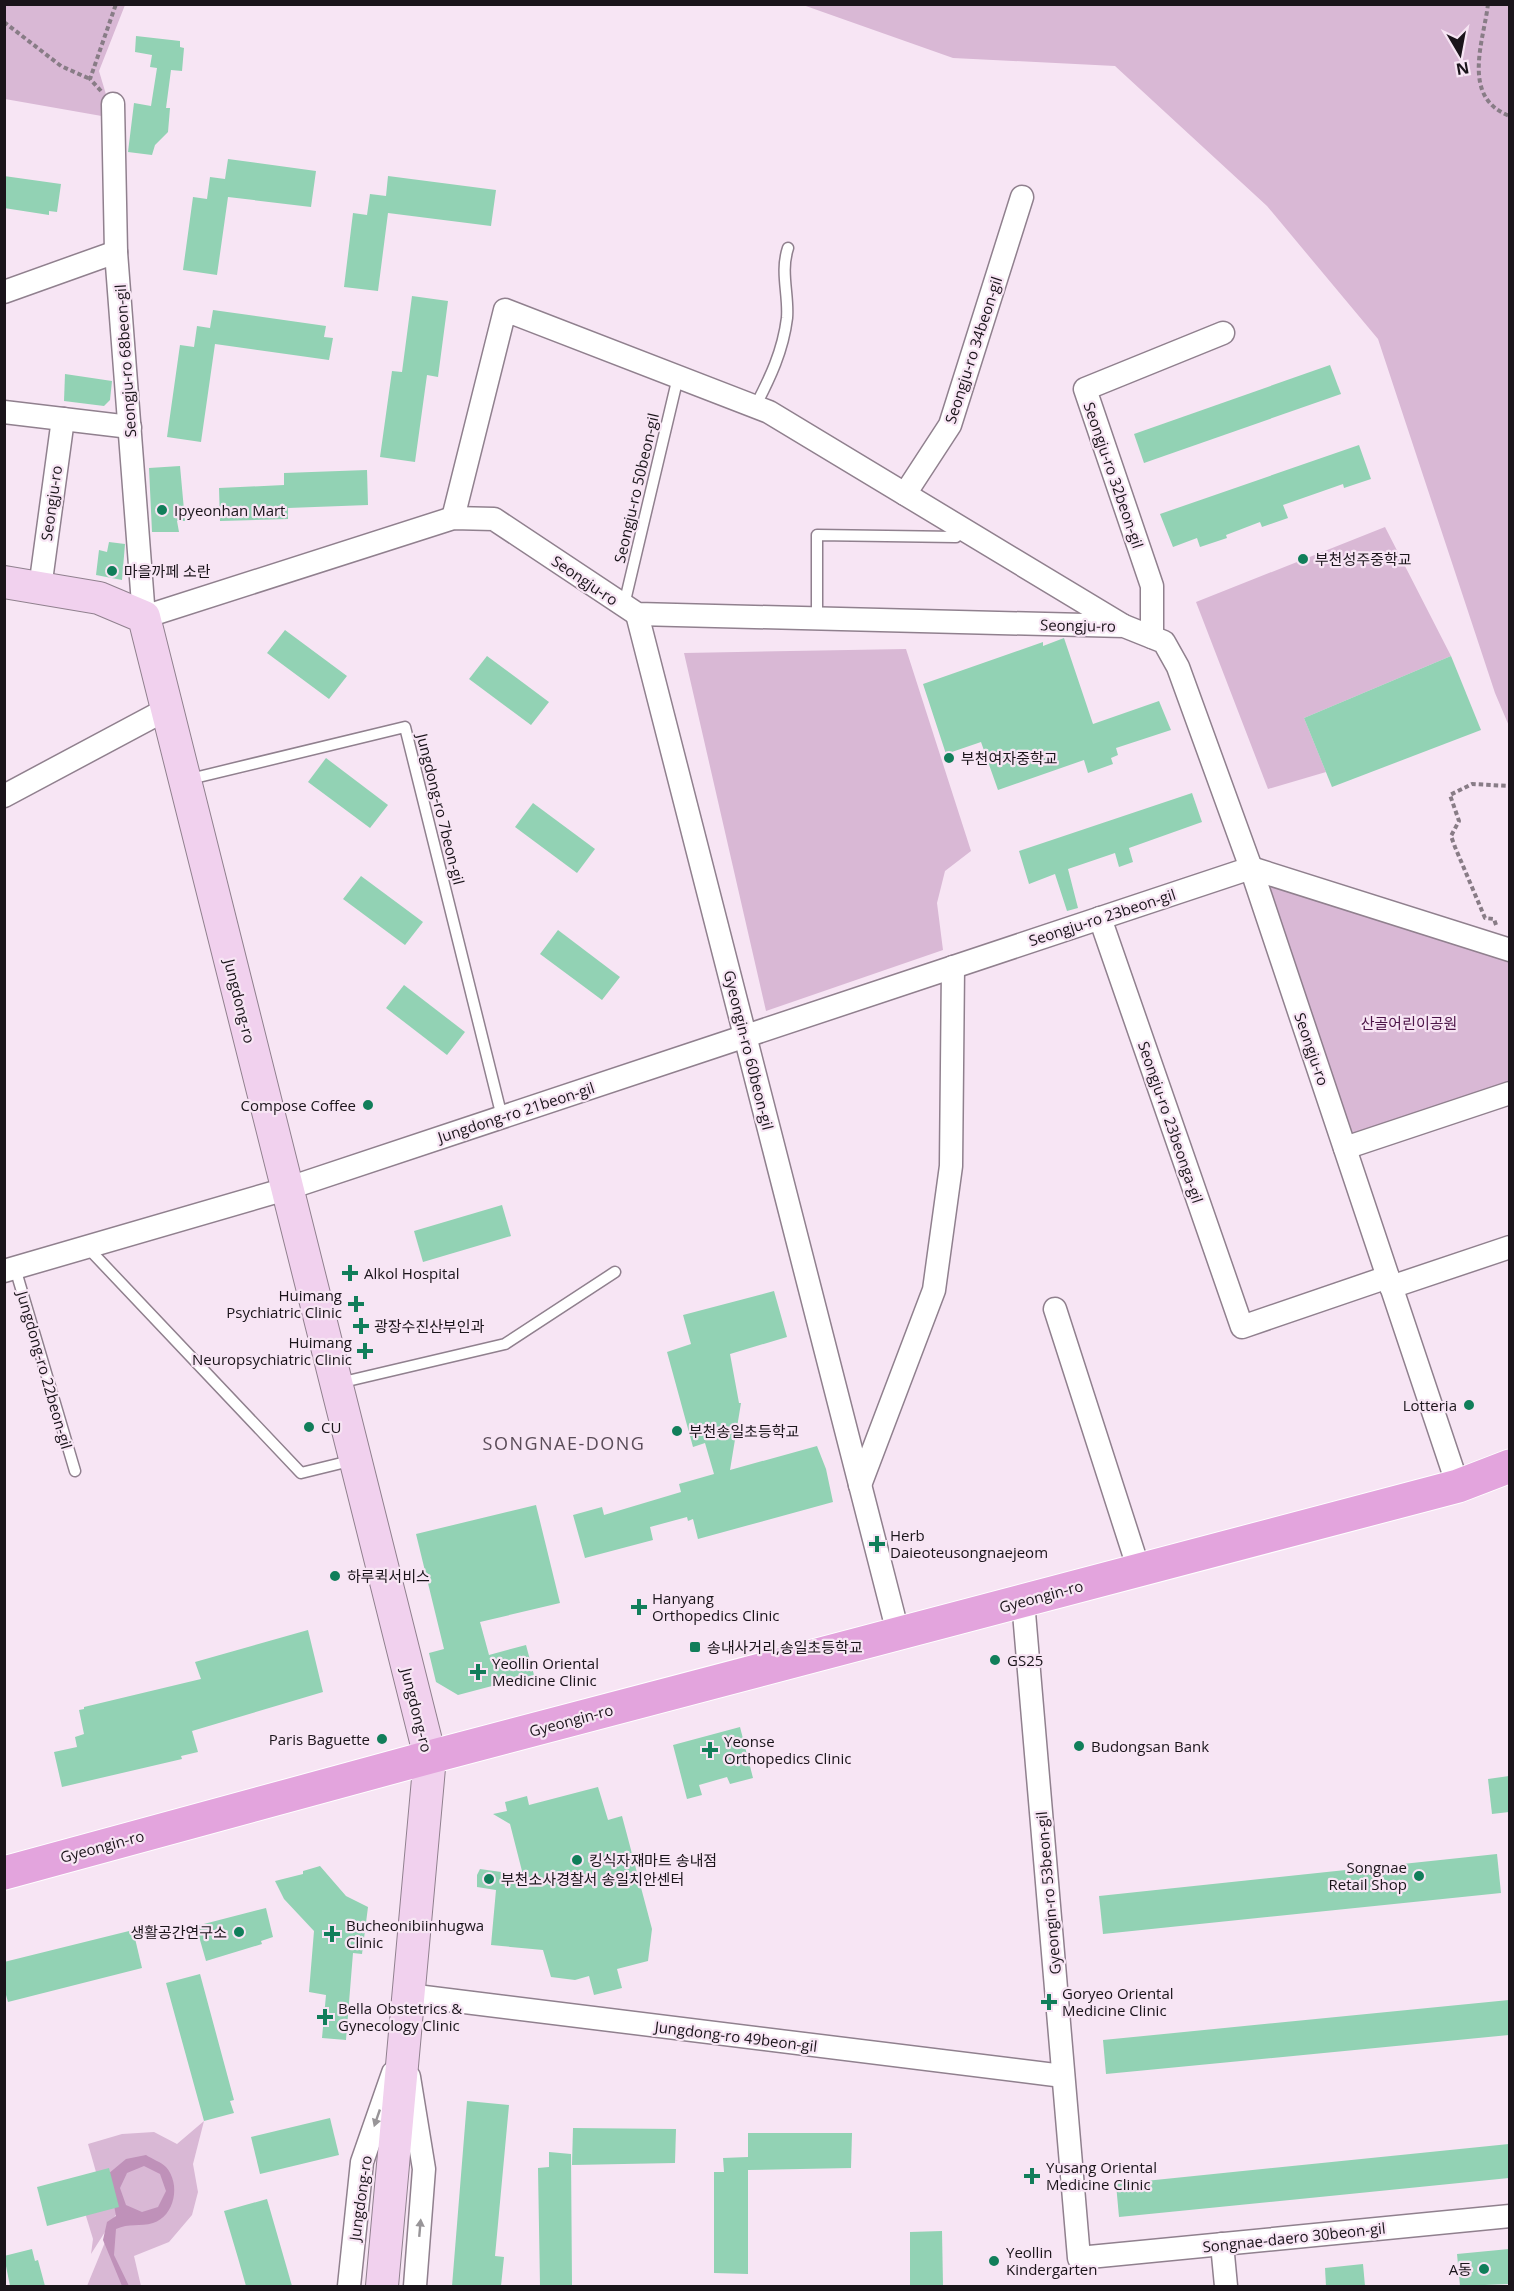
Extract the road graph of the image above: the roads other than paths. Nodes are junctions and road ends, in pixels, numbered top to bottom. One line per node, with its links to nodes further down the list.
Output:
1 (113, 104): 4 (street, Seongju-ro 68beon-gil)
2 (1022, 197): 12 (street, Seongju-ro 34beon-gil)
3 (788, 248): 8 (lane)
4 (116, 252): 5 (street); 11 (street, Seongju-ro 68beon-gil)
5 (4, 292)
6 (1223, 333): 21 (street, Seongju-ro 32beon-gil)
7 (678, 377): 8 (street); 13 (street); 17 (lane, Seongju-ro 50beon-gil)
8 (755, 407): 12 (street)
9 (4, 412): 10 (street)
10 (63, 419): 11 (street); 16 (street, Seongju-ro)
11 (130, 426): 18 (street, Seongju-ro 68beon-gil)
12 (905, 494): 14 (street)
13 (453, 518): 17 (street, Seongju-ro); 18 (street, Seongju-ro)
14 (964, 530): 19 (lane); 20 (street)
15 (4, 582): 16 (street)
16 (40, 588): 18 (street)
17 (631, 610): 19 (street, Seongju-ro); 29 (street, Gyeongin-ro 60beon-gil)
18 (144, 617): 22 (street, Jungdong-ro)
19 (817, 618): 20 (street, Seongju-ro)
20 (1124, 626): 21 (street, Seongju-ro)
21 (1152, 637): 25 (street, Seongju-ro)
22 (167, 709): 23 (street, Jungdong-ro); 24 (street)
23 (185, 781): 31 (lane, Jungdong-ro 7beon-gil); 33 (street, Jungdong-ro)
24 (4, 796)
25 (1251, 868): 26 (street, Seongju-ro 23beon-gil); 27 (street); 32 (street, Seongju-ro)
26 (1100, 918): 28 (street, Seongju-ro 23beon-gil); 38 (street, Seongju-ro 23beonga-gil)
27 (1509, 950)
28 (953, 967): 29 (street, Seongju-ro 23beon-gil); 44 (street)
29 (745, 1036): 31 (street, Jungdong-ro 21beon-gil); 44 (street, Gyeongin-ro 60beon-gil)
30 (1509, 1093): 32 (street)
31 (502, 1117): 33 (street, Jungdong-ro 21beon-gil)
32 (1345, 1148): 38 (street, Seongju-ro)
33 (286, 1189): 34 (street, Jungdong-ro 22beon-gil); 40 (street, Jungdong-ro)
34 (87, 1247): 36 (street, Jungdong-ro 22beon-gil); 41 (lane)
35 (1509, 1247): 38 (street)
36 (10, 1269): 43 (lane, Jungdong-ro 22beon-gil)
37 (615, 1272): 40 (lane)
38 (1390, 1282): 45 (street, Seongju-ro)
39 (1055, 1309): 46 (street)
40 (335, 1384): 41 (street, Jungdong-ro)
41 (354, 1460): 49 (street, Jungdong-ro)
42 (1509, 1466): 45 (main road, Gyeongin-ro)
43 (75, 1471)
44 (860, 1485): 48 (street, Gyeongin-ro 60beon-gil)
45 (1458, 1486): 46 (main road, Gyeongin-ro)
46 (1139, 1570): 47 (main road, Gyeongin-ro)
47 (1023, 1600): 48 (main road, Gyeongin-ro); 53 (street, Gyeongin-ro 53beon-gil)
48 (898, 1633): 49 (main road, Gyeongin-ro)
49 (429, 1757): 50 (main road, Gyeongin-ro); 51 (street, Jungdong-ro)
50 (4, 1873)
51 (408, 1995): 52 (street, Jungdong-ro); 53 (street, Jungdong-ro 49beon-gil)
52 (404, 2043): 57 (street, Jungdong-ro, one-way to 57); 58 (street, Jungdong-ro); 59 (street, Jungdong-ro, one-way to 52)
53 (1063, 2076): 56 (street, Gyeongin-ro 53beon-gil)
54 (1509, 2216): 55 (street, Songnae-daero 30beon-gil)
55 (1222, 2244): 56 (street, Songnae-daero 30beon-gil); 60 (street)
56 (1079, 2258)
57 (349, 2286)
58 (382, 2286)
59 (415, 2286)
60 (1226, 2286)

